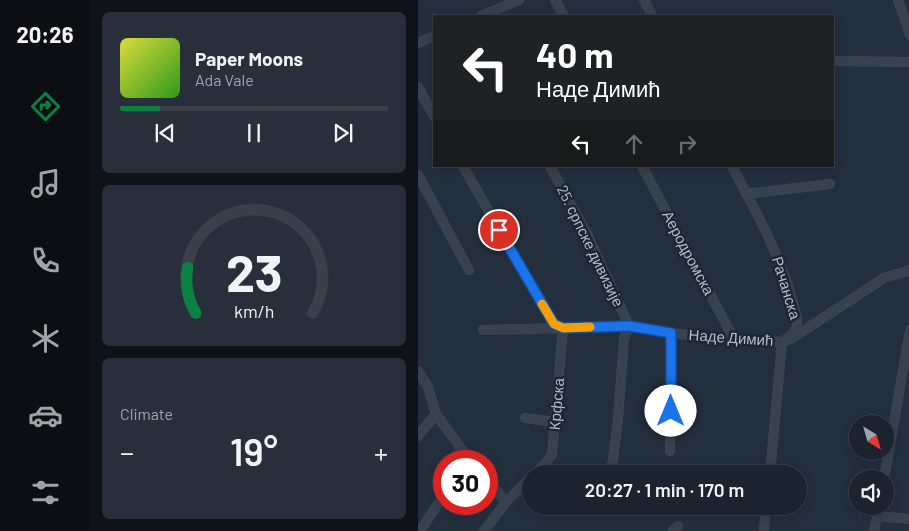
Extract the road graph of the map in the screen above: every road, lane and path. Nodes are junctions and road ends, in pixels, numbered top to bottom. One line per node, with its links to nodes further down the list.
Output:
1 (519, 0): 5 (street)
2 (555, 0): 6 (street)
3 (644, 0): 7 (street)
4 (898, 0): 8 (street)
5 (483, 15)
6 (563, 15)
7 (652, 15)
8 (910, 35)
9 (433, 36): 10 (street)
10 (418, 43)
11 (834, 61): 12 (street)
12 (910, 62)
13 (418, 88): 14 (street)
14 (433, 114)
15 (464, 167): 25 (street, Наде Димић)
16 (551, 167): 24 (street, 25. српске дивизије)
17 (643, 167): 29 (street, Аеродромска)
18 (732, 167): 21 (street, Рачанска)
19 (418, 175): 22 (street)
20 (830, 184): 21 (street)
21 (746, 194): 30 (street, Рачанска)
22 (469, 270)
23 (910, 270): 30 (street, Наде Димић)
24 (629, 326): 25 (street, Наде Димић); 28 (street, Наде Димић); 39 (street, 25. српске дивизије)
25 (563, 328): 26 (street, Наде Димић); 34 (street, Крфска)
26 (483, 330)
27 (910, 330): 41 (street)
28 (671, 333): 29 (street, Наде Димић); 37 (street)
29 (734, 338): 30 (street, Наде Димић)
30 (782, 342): 40 (street, Рачанска)
31 (418, 371): 32 (street)
32 (436, 414): 35 (street); 36 (street)
33 (525, 418): 34 (street)
34 (555, 422): 38 (street, Крфска)
35 (418, 436)
36 (463, 450)
37 (670, 451)
38 (544, 465)
39 (612, 465)
40 (771, 465)
41 (886, 470)
42 (522, 486): 44 (street)
43 (498, 492): 44 (street)
44 (506, 502): 50 (street)
45 (433, 512): 49 (street)
46 (765, 515): 51 (street)
47 (877, 516): 48 (street); 52 (street)
48 (910, 519)
49 (420, 531)
50 (485, 531)
51 (764, 531)
52 (874, 531)

